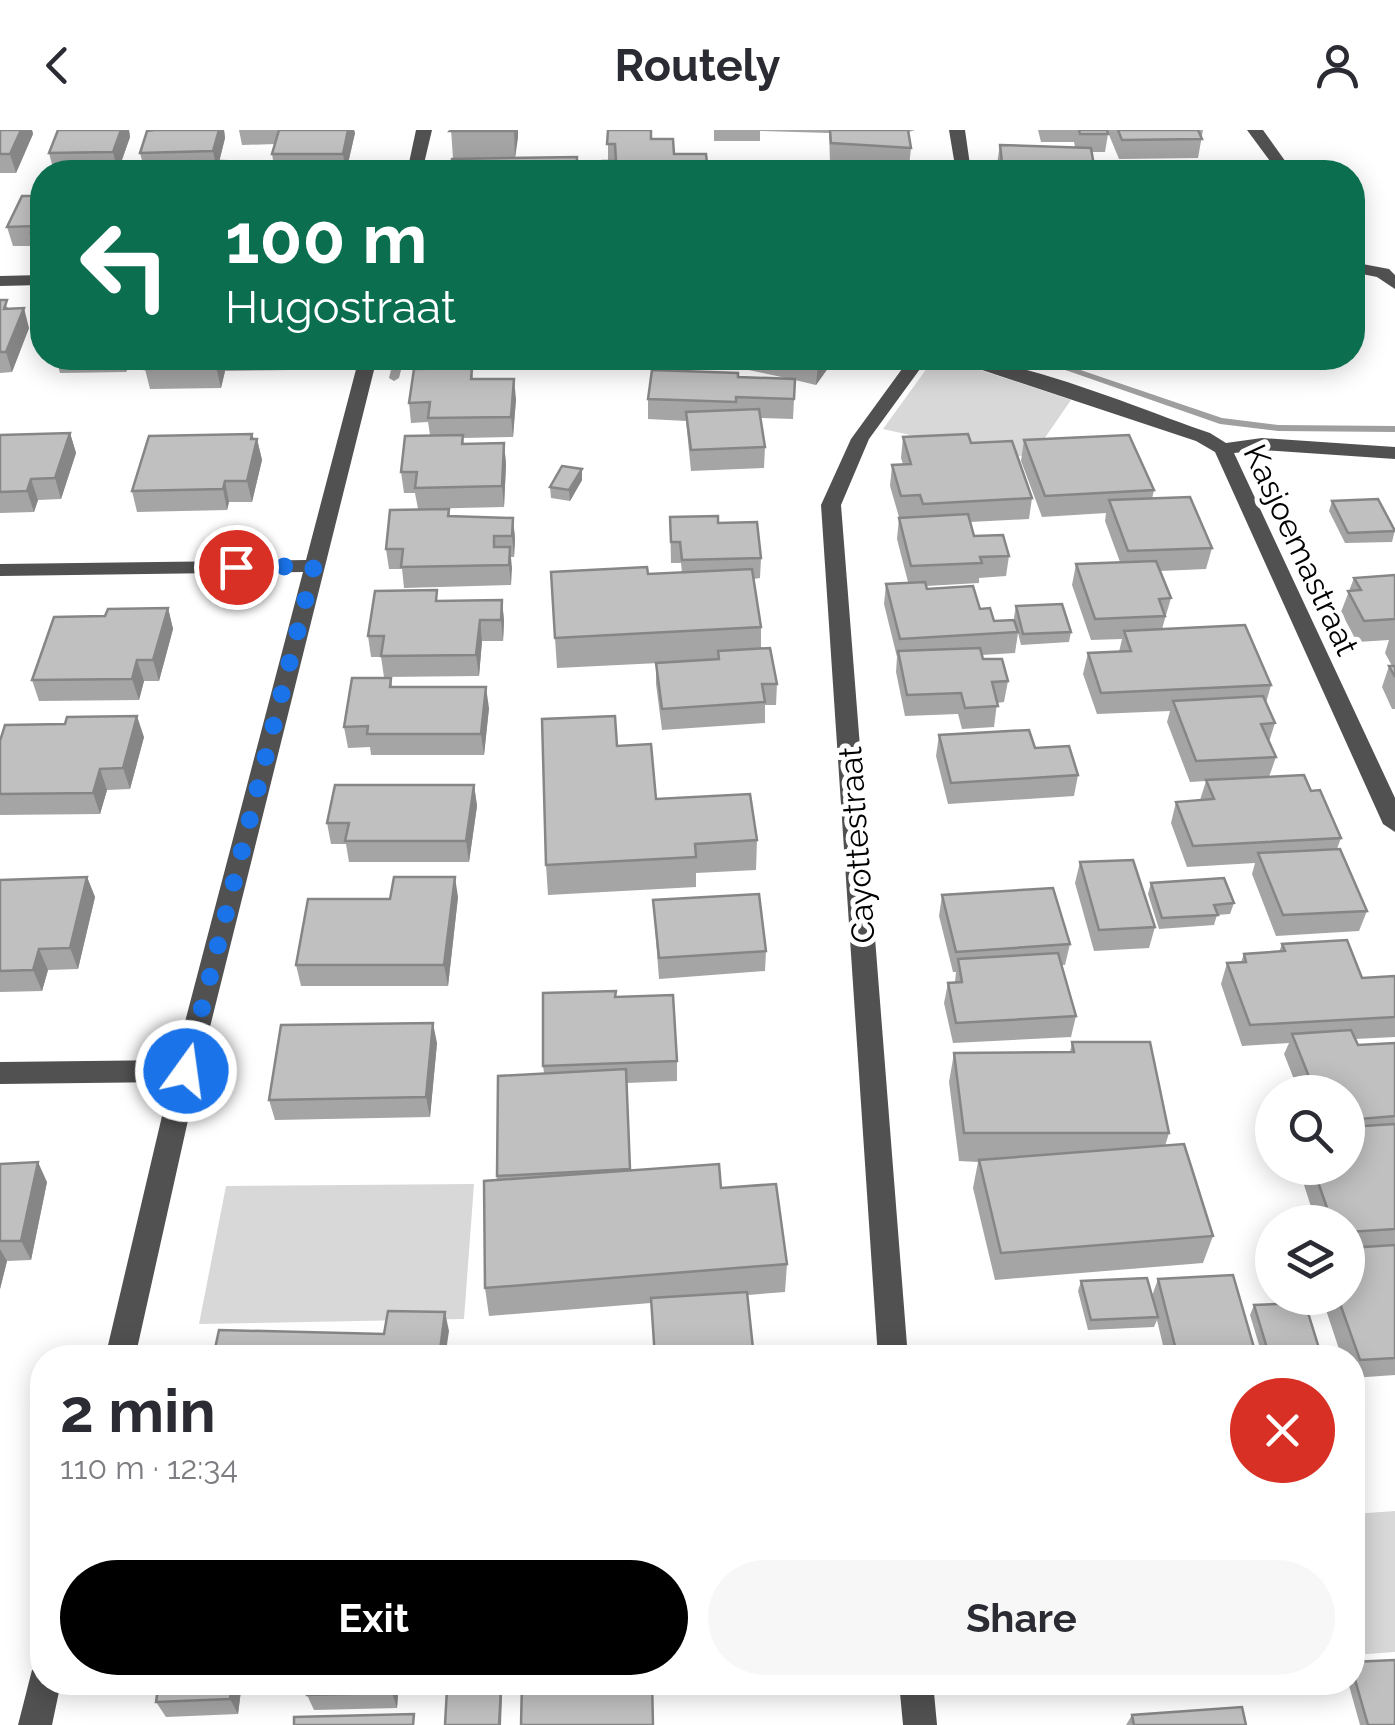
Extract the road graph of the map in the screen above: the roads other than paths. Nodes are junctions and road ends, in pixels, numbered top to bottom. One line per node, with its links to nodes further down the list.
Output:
1 (424, 130): 4 (street)
2 (956, 130): 5 (street)
3 (1255, 130): 6 (street)
4 (417, 160)
5 (962, 160)
6 (1277, 160)
7 (1365, 270): 8 (street)
8 (1394, 279)
9 (30, 280): 10 (street)
10 (0, 281)
11 (365, 370): 16 (street)
12 (910, 370): 22 (street, Cayottestraat)
13 (999, 370): 14 (street, Kasjoemastraat)
14 (1223, 449): 15 (street); 18 (street, Kasjoemastraat)
15 (1395, 453)
16 (314, 566): 17 (street); 19 (street)
17 (0, 570)
18 (1395, 824)
19 (186, 1071): 20 (street); 21 (street)
20 (0, 1073)
21 (123, 1345)
22 (892, 1345)
23 (41, 1695): 25 (street)
24 (917, 1695): 26 (street)
25 (35, 1725)
26 (920, 1725)

